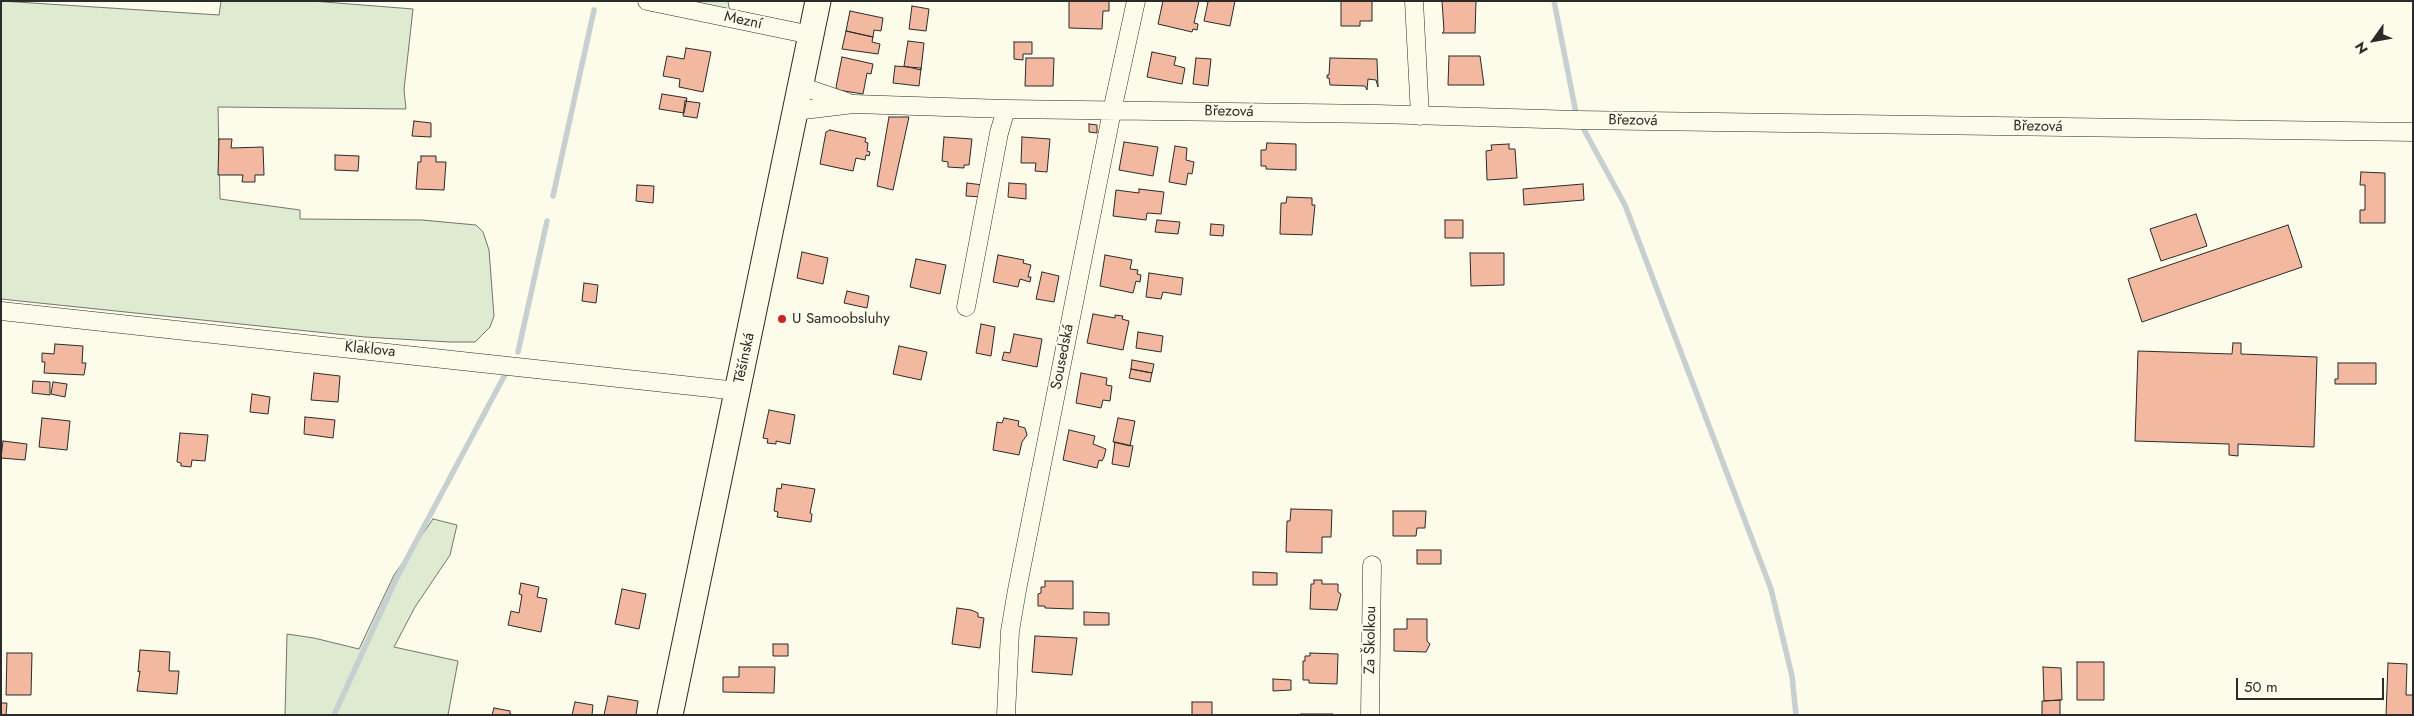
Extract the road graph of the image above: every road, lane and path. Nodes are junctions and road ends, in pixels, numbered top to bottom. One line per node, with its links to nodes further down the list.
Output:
1 (647, 1): 5 (street, Mezní)
2 (818, 1): 5 (main road, Těšínská)
3 (1136, 1): 10 (street, Sousedská)
4 (1414, 1): 11 (street)
5 (811, 35): 6 (main road, Těšínská)
6 (800, 86): 7 (street, Březová); 9 (main road, Těšínská)
7 (854, 104): 8 (street, Březová); 9 (street, Březová)
8 (1006, 109): 10 (street, Březová); 13 (street)
9 (795, 111): 15 (main road, Těšínská)
10 (1112, 111): 11 (street, Březová); 18 (street, Sousedská)
11 (1420, 116): 12 (street, Březová)
12 (2413, 132)
13 (966, 307)
14 (1, 311): 15 (street, Klaklova)
15 (738, 391): 17 (main road, Těšínská)
16 (1372, 565): 19 (street, Za Školkou)
17 (670, 715)
18 (1006, 715)
19 (1370, 715)

